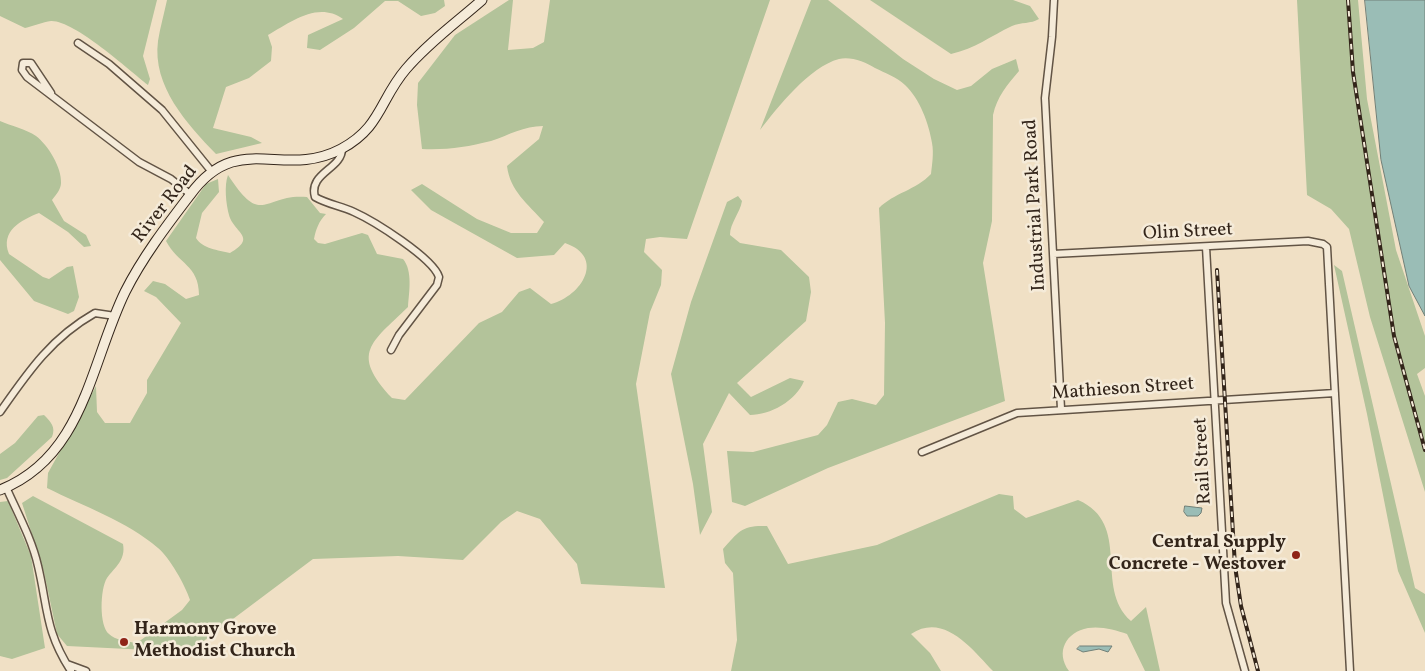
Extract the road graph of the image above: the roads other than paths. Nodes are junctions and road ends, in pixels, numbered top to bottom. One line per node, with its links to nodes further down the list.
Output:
1 (482, 0): 5 (street, River Road)
2 (1054, 0): 9 (street, Industrial Park Road)
3 (78, 43): 6 (street)
4 (50, 93): 4 (street); 7 (street)
5 (342, 149): 6 (street, River Road); 11 (street)
6 (212, 172): 7 (street, River Road)
7 (190, 194): 10 (street, River Road)
8 (1206, 247): 9 (street, Olin Street); 12 (street, Olin Street); 13 (street, Rail Street)
9 (1053, 254): 14 (street, Industrial Park Road)
10 (115, 316): 15 (street); 17 (street, River Road)
11 (391, 350)
12 (1334, 393): 13 (street, Mathieson Street); 22 (street)
13 (1216, 399): 14 (street, Mathieson Street); 21 (street, Rail Street)
14 (1062, 409): 16 (street, Mathieson Street)
15 (0, 412)
16 (922, 452)
17 (3, 488): 18 (street)
18 (66, 664): 19 (street); 20 (street)
19 (70, 671)
20 (86, 671)
21 (1245, 671)
22 (1350, 671)

